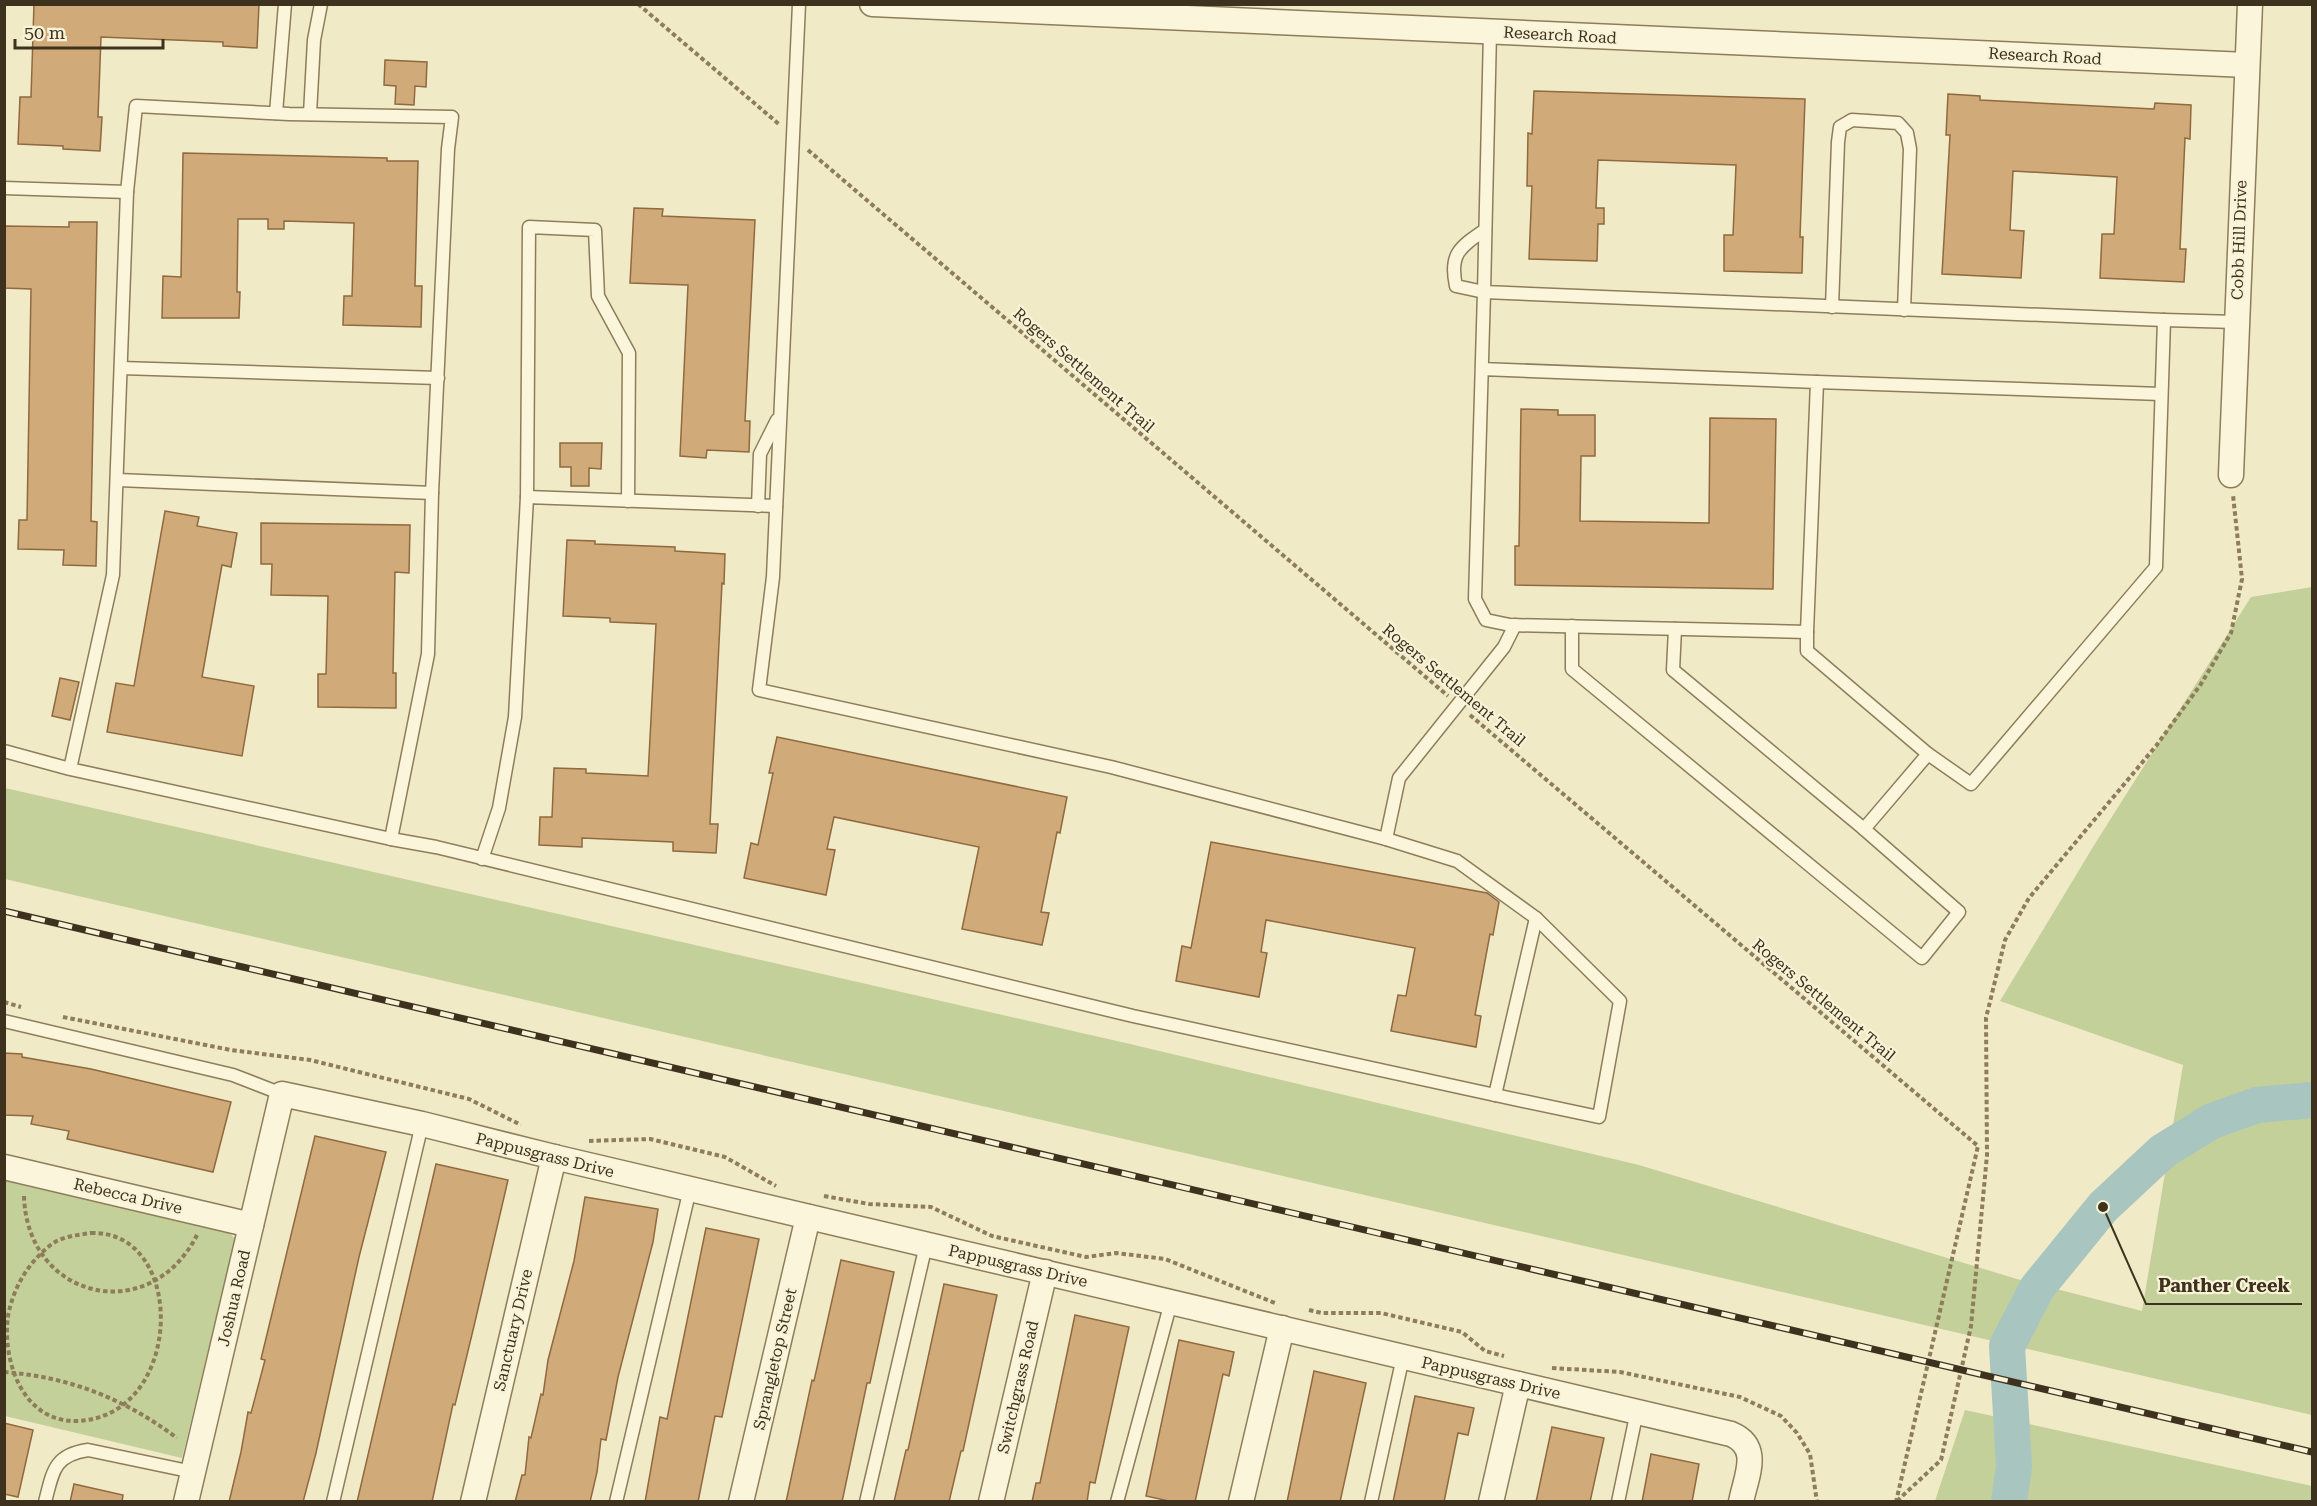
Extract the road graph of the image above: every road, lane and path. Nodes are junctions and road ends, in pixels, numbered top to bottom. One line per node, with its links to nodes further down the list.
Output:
1 (285, 4): 9 (lane)
2 (321, 4): 10 (lane)
3 (638, 4): 11 (path)
4 (799, 4): 26 (lane)
5 (872, 4): 7 (street, Research Road)
6 (2250, 4): 8 (street, Cobb Hill Drive)
7 (1490, 32): 8 (street, Research Road); 15 (lane)
8 (2247, 65): 20 (street, Cobb Hill Drive)
9 (276, 113): 10 (lane); 14 (lane)
10 (310, 114): 23 (lane)
11 (783, 128)
12 (801, 144): 38 (path, Rogers Settlement Trail)
13 (4, 188): 14 (lane)
14 (127, 192): 21 (lane)
15 (1485, 230): 16 (lane); 16 (lane)
16 (1484, 292): 17 (lane); 22 (lane)
17 (1832, 307): 18 (lane); 18 (lane)
18 (1904, 310): 19 (lane)
19 (2164, 320): 20 (lane); 25 (lane)
20 (2236, 322): 27 (street, Cobb Hill Drive)
21 (121, 368): 23 (lane); 28 (lane)
22 (1482, 369): 24 (lane); 34 (lane)
23 (438, 378): 29 (lane)
24 (1817, 382): 25 (lane); 37 (lane)
25 (2161, 394): 41 (lane)
26 (780, 416): 32 (lane); 33 (lane)
27 (2231, 475): 103 (path)
28 (118, 480): 29 (lane); 42 (lane)
29 (432, 493): 44 (lane)
30 (527, 496): 31 (lane); 31 (lane); 46 (lane)
31 (628, 501): 32 (lane)
32 (758, 506): 33 (lane)
33 (776, 506): 45 (lane)
34 (1515, 626): 35 (lane); 45 (lane)
35 (1572, 626): 36 (lane); 43 (lane)
36 (1675, 628): 37 (lane); 43 (lane)
37 (1807, 633): 41 (lane)
38 (1451, 699)
39 (1469, 715): 103 (path, Rogers Settlement Trail)
40 (4, 751): 42 (lane)
41 (1928, 754): 43 (lane)
42 (70, 769): 44 (lane)
43 (1864, 829)
44 (391, 839): 46 (lane)
45 (1386, 839): 47 (lane)
46 (482, 859): 53 (lane)
47 (1536, 918): 53 (lane); 53 (lane)
48 (4, 1002): 49 (path)
49 (25, 1008)
50 (58, 1016): 55 (path)
51 (4, 1022): 52 (lane)
52 (282, 1094): 54 (street, Pappusgrass Drive); 66 (street, Joshua Road)
53 (1495, 1095)
54 (422, 1124): 57 (street, Pappusgrass Drive); 90 (lane)
55 (530, 1130)
56 (583, 1142): 60 (path)
57 (554, 1157): 59 (street, Pappusgrass Drive); 91 (street, Sanctuary Drive)
58 (4, 1167): 66 (street, Rebecca Drive)
59 (690, 1189): 65 (street, Pappusgrass Drive); 92 (lane)
60 (782, 1189)
61 (14, 1193): 62 (path)
62 (24, 1196): 64 (path); 71 (path)
63 (820, 1196): 76 (path)
64 (36, 1199)
65 (808, 1217): 70 (street, Pappusgrass Drive); 93 (street, Sprangletop Street)
66 (251, 1225): 87 (street, Joshua Road)
67 (185, 1232): 68 (path)
68 (197, 1235): 69 (path); 73 (path)
69 (208, 1238)
70 (926, 1245): 72 (street, Pappusgrass Drive); 94 (lane)
71 (41, 1254): 73 (path); 73 (path); 81 (path)
72 (1045, 1272): 74 (street, Pappusgrass Drive); 95 (street, Switchgrass Road)
73 (154, 1282): 83 (path)
74 (1171, 1302): 76 (street, Pappusgrass Drive); 96 (lane)
75 (1305, 1310): 78 (path)
76 (1283, 1316): 77 (street, Pappusgrass Drive); 97 (street)
77 (1403, 1357): 82 (street, Pappusgrass Drive); 98 (lane)
78 (1510, 1358)
79 (1550, 1368): 102 (path)
80 (4, 1372): 81 (path)
81 (13, 1373): 83 (path); 83 (path)
82 (1518, 1383): 84 (street, Pappusgrass Drive); 99 (street)
83 (124, 1404): 86 (path)
84 (1637, 1411): 100 (lane); 101 (street, Pappusgrass Drive)
85 (179, 1427): 86 (path)
86 (177, 1438): 87 (path)
87 (182, 1470): 88 (lane); 89 (street, Joshua Road)
88 (45, 1502)
89 (186, 1502)
90 (333, 1502)
91 (473, 1502)
92 (615, 1502)
93 (741, 1502)
94 (866, 1502)
95 (991, 1502)
96 (1117, 1502)
97 (1241, 1502)
98 (1371, 1502)
99 (1491, 1502)
100 (1618, 1502)
101 (1740, 1502)
102 (1817, 1502)
103 (1897, 1502)

